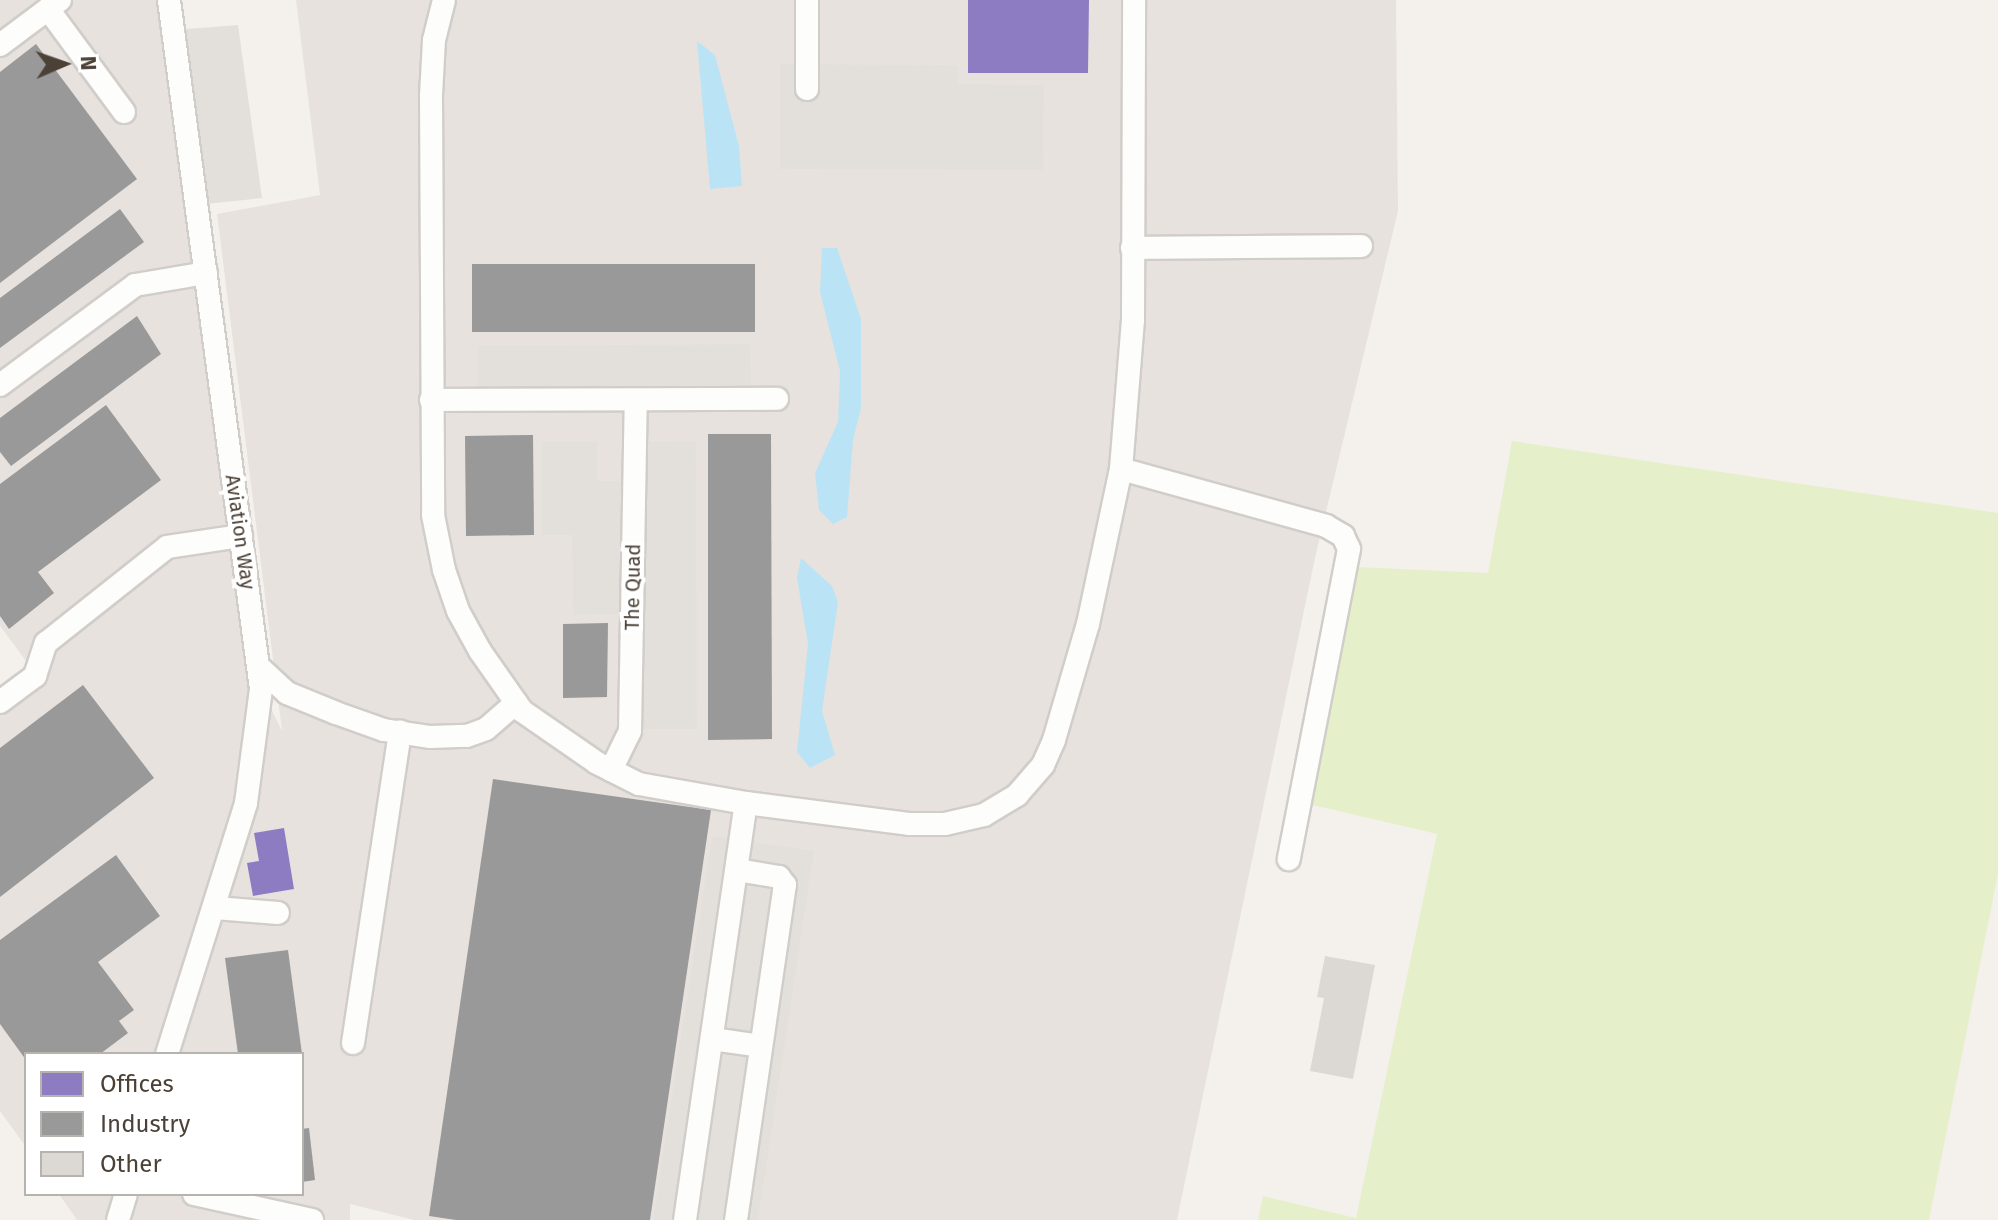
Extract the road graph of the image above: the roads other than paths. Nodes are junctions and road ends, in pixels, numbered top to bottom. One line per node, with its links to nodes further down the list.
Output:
1 (169, 0): 11 (street, Aviation Way)
2 (444, 0): 14 (street)
3 (807, 0): 7 (street)
4 (1134, 0): 10 (street)
5 (54, 4): 6 (street); 8 (street)
6 (0, 45)
7 (807, 89)
8 (124, 112)
9 (1361, 246): 10 (street)
10 (1132, 248): 16 (street)
11 (206, 273): 12 (street); 17 (street, Aviation Way)
12 (0, 385)
13 (777, 399): 15 (street)
14 (431, 400): 15 (street); 20 (street)
15 (636, 400): 22 (street, The Quad)
16 (1121, 469): 23 (street); 24 (street)
17 (241, 536): 18 (street, Aviation Way); 19 (street)
18 (258, 666): 21 (street); 26 (street, Aviation Way)
19 (0, 702)
20 (516, 703): 21 (street); 22 (street)
21 (400, 732): 29 (street)
22 (611, 770): 23 (street)
23 (746, 803): 25 (street)
24 (1289, 859)
25 (737, 870): 28 (street); 30 (street)
26 (215, 908): 27 (street); 31 (street, Aviation Way)
27 (278, 913)
28 (712, 1039): 30 (street); 36 (street)
29 (353, 1043)
30 (761, 1046): 37 (street)
31 (168, 1052)
32 (125, 1196): 34 (street)
33 (203, 1196): 35 (street)
34 (118, 1220)
35 (312, 1220)
36 (685, 1220)
37 (736, 1220)

